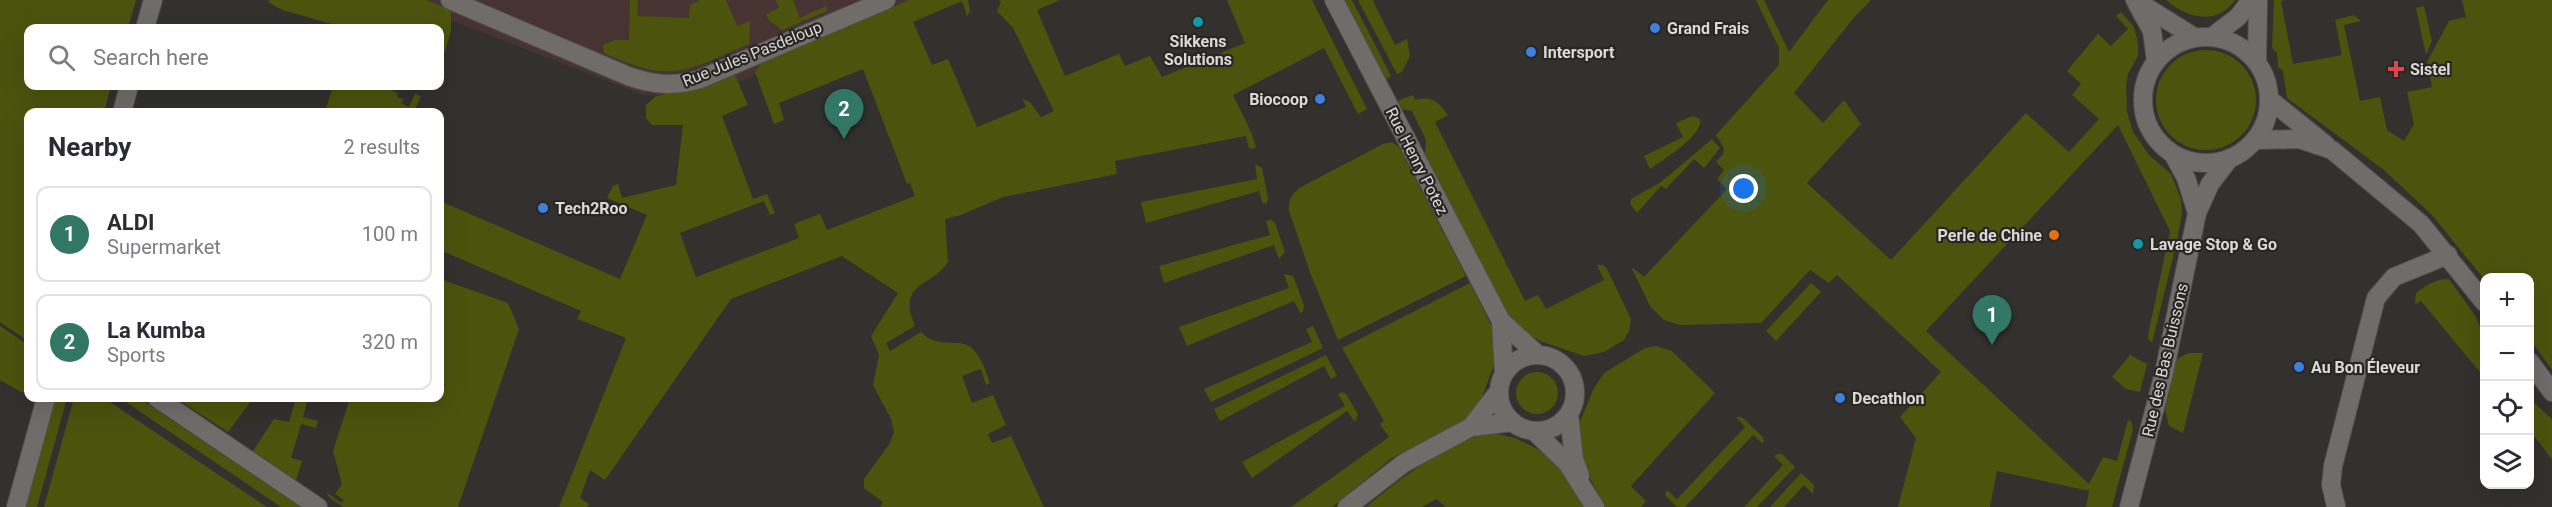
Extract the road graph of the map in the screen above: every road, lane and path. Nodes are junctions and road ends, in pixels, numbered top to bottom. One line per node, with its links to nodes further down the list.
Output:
1 (153, 0): 8 (street)
2 (450, 0): 3 (street, Rue Jules Pasdeloup)
3 (886, 0)
4 (1334, 0): 22 (street, Rue Henry Potez)
5 (2135, 0): 9 (street); 10 (street)
6 (2251, 0): 9 (street)
7 (2258, 0): 11 (street)
8 (146, 24)
9 (2203, 37): 10 (street); 11 (street)
10 (2156, 61): 17 (street)
11 (2257, 62): 13 (street)
12 (128, 90): 14 (street)
13 (2269, 99): 15 (street); 16 (street)
14 (123, 108)
15 (2255, 140): 16 (street); 18 (street)
16 (2332, 150): 20 (street)
17 (2173, 154): 18 (street); 19 (street, Rue des Bas Buissons)
18 (2230, 158): 19 (street, Rue des Bas Buissons)
19 (2197, 213): 39 (street, Rue des Bas Buissons)
20 (2448, 255): 21 (street); 34 (street)
21 (2480, 297)
22 (1501, 321): 23 (street); 25 (street)
23 (1537, 354): 25 (street); 29 (street)
24 (2534, 369): 26 (street)
25 (1501, 382): 30 (street); 31 (street)
26 (2552, 392)
27 (45, 402): 35 (street)
28 (162, 402): 36 (street)
29 (1569, 414): 32 (street); 33 (street)
30 (1513, 422): 31 (street); 32 (street)
31 (1471, 427): 37 (street)
32 (1534, 431): 33 (street)
33 (1583, 486): 38 (street)
34 (2336, 506)
35 (16, 507)
36 (318, 507)
37 (1347, 507)
38 (1594, 507)
39 (2129, 507)

